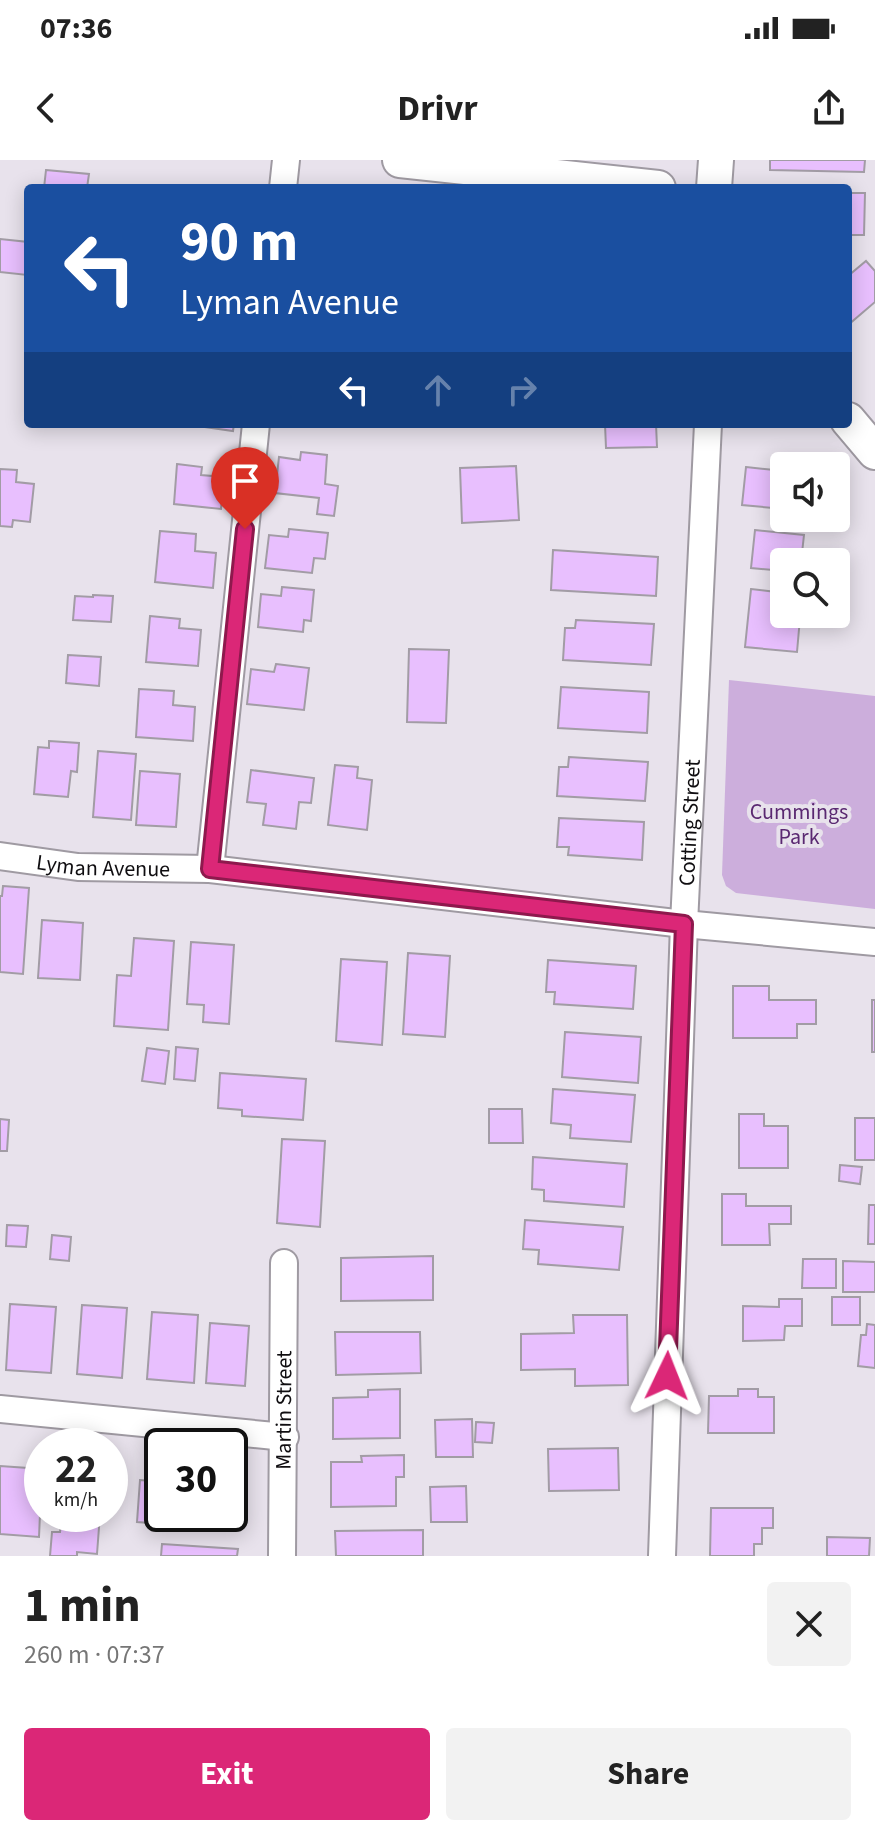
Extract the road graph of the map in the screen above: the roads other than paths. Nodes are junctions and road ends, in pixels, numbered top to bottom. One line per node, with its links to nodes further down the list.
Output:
1 (286, 160): 4 (street)
2 (400, 160): 5 (street)
3 (716, 160): 6 (street)
4 (283, 184)
5 (621, 184)
6 (714, 184)
7 (852, 425): 10 (street)
8 (256, 428): 12 (street)
9 (708, 428): 13 (street, Cotting Street)
10 (875, 452)
11 (0, 856): 12 (street, Lyman Avenue)
12 (210, 869): 13 (street, Lyman Avenue)
13 (684, 924): 14 (street, Lyman Avenue); 19 (street, Cotting Street)
14 (875, 942)
15 (284, 1263): 17 (street, Martin Street)
16 (0, 1409): 17 (street)
17 (285, 1437): 18 (street, Martin Street)
18 (282, 1556)
19 (662, 1556)

